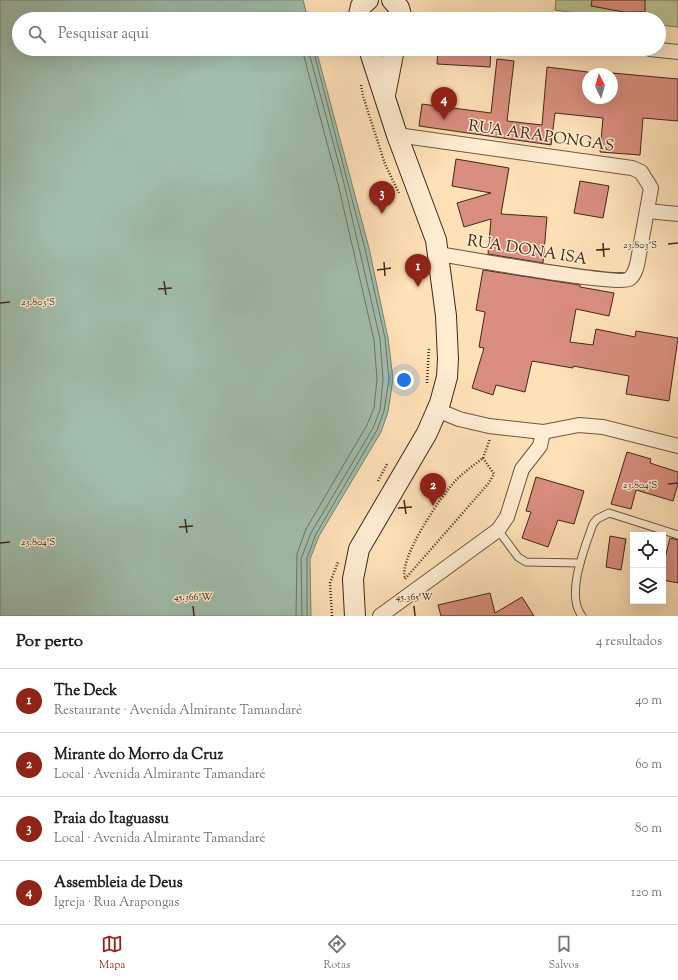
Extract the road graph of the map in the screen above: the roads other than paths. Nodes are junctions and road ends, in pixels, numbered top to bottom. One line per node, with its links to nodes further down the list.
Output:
1 (392, 0): 2 (main road)
2 (400, 12)
3 (666, 51): 4 (street)
4 (678, 52)
5 (371, 56): 7 (main road)
6 (393, 56): 7 (main road)
7 (385, 95): 8 (main road)
8 (397, 135): 9 (street, RUA ARAPONGAS); 12 (main road)
9 (632, 168): 10 (street, RUA DONA ISA)
10 (648, 211): 11 (street); 12 (street, RUA DONA ISA)
11 (678, 214)
12 (439, 254): 13 (main road)
13 (437, 410): 14 (street); 19 (main road)
14 (543, 432): 15 (street); 16 (street)
15 (678, 446)
16 (498, 530): 18 (lane); 20 (street)
17 (678, 535): 18 (lane)
18 (580, 564): 21 (lane)
19 (355, 616)
20 (380, 616)
21 (582, 616)

